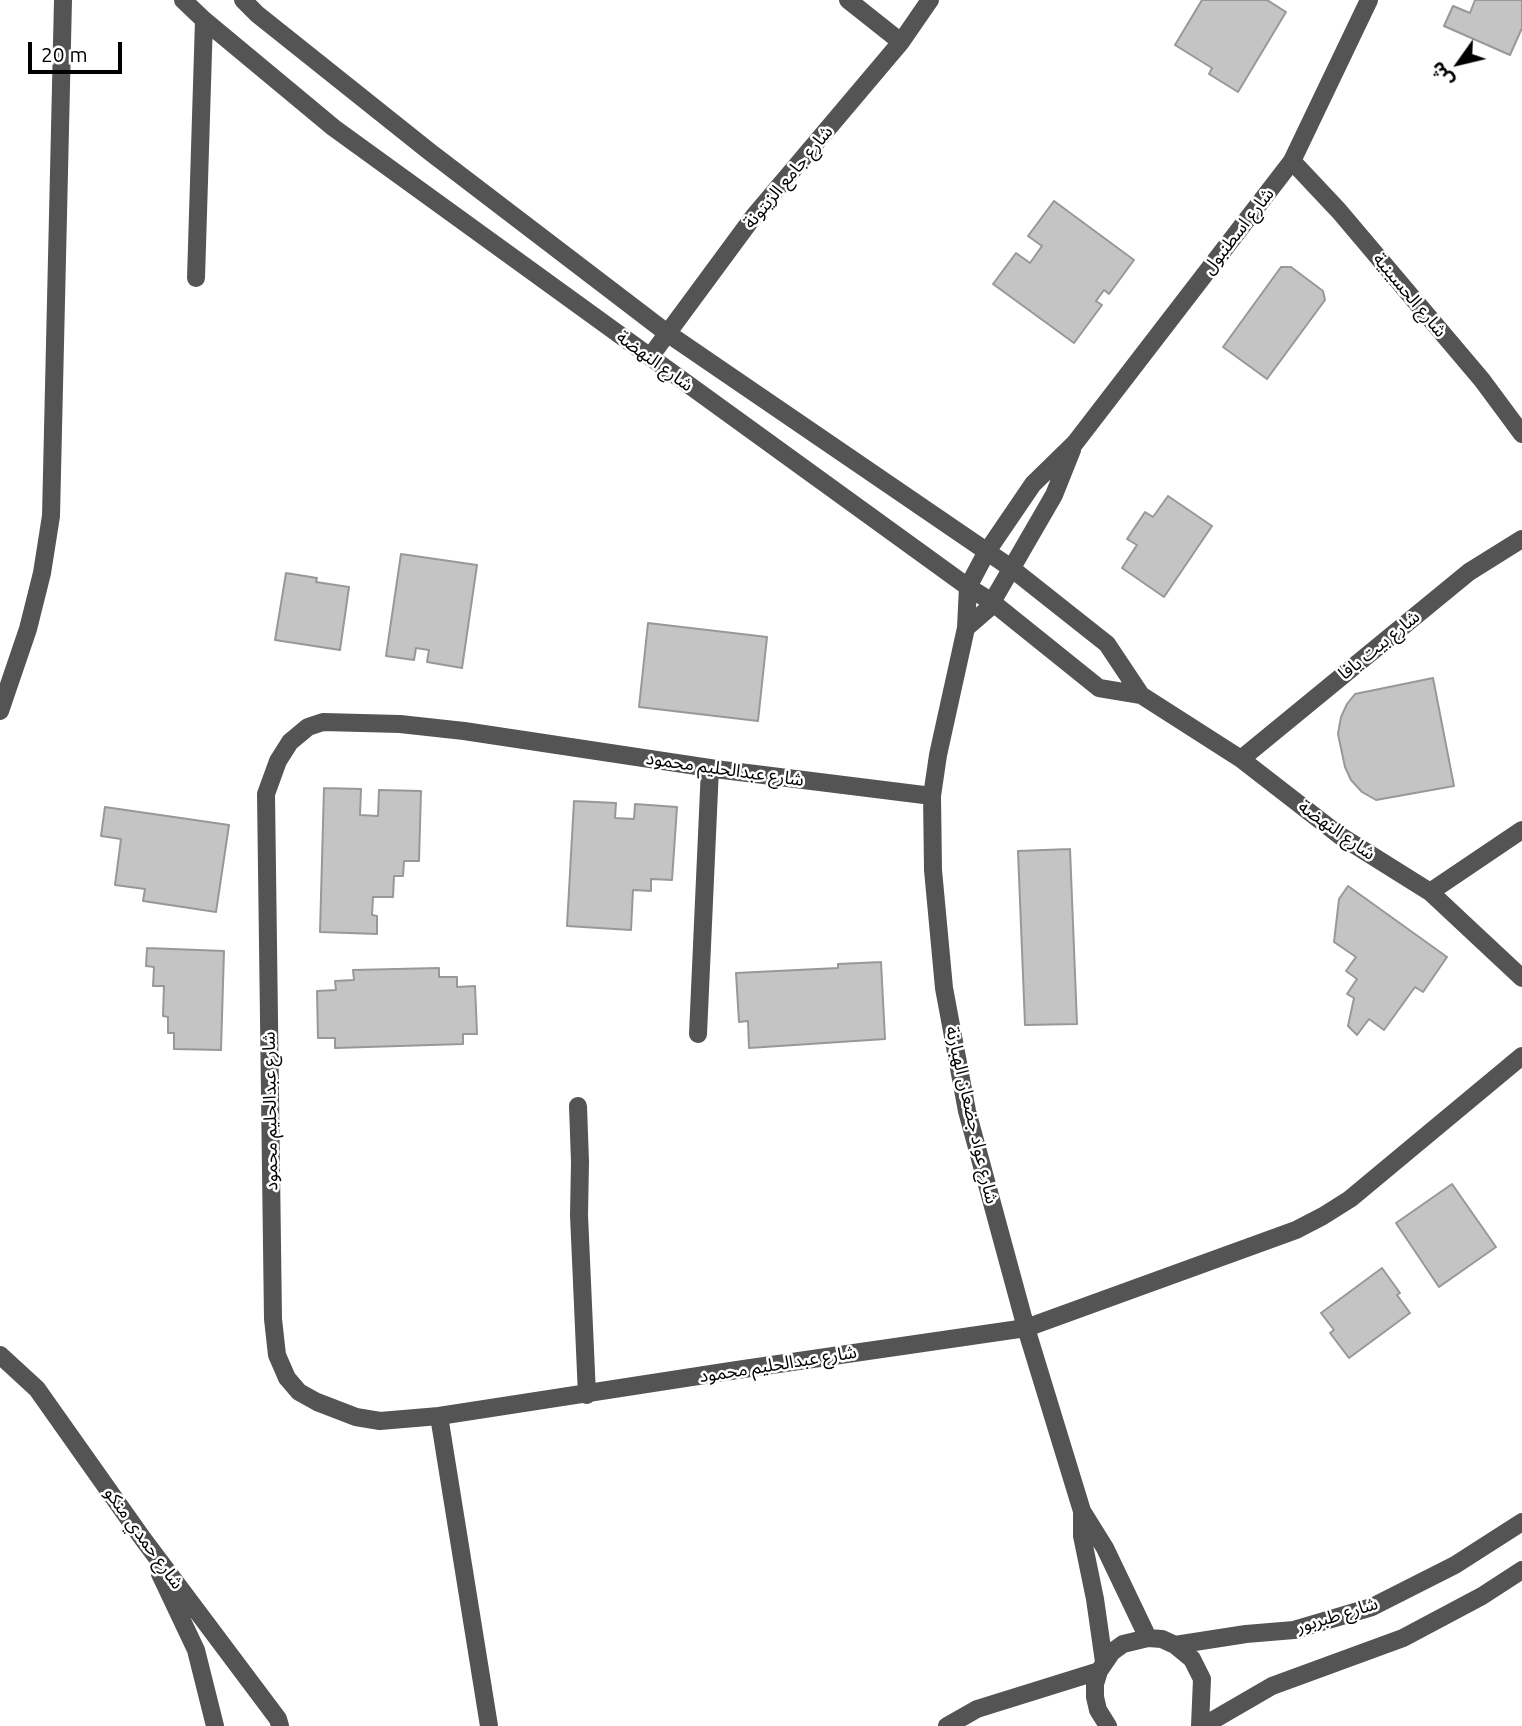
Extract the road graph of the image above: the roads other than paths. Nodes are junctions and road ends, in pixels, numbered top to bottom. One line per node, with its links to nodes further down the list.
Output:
1 (63, 0): 22 (street)
2 (183, 0): 8 (street, شارع النهضة)
3 (243, 0): 7 (street, شارع النهضة)
4 (848, 0): 9 (street)
5 (930, 0): 9 (street, شارع جامع الزيتونة)
6 (1369, 0): 10 (street, شارع اسطنبول)
7 (259, 7): 12 (street, شارع النهضة)
8 (204, 20): 11 (street); 13 (street, شارع النهضة)
9 (901, 42): 12 (street, شارع جامع الزيتونة)
10 (1292, 161): 14 (street, شارع الحسينية); 15 (street, شارع اسطنبول)
11 (196, 278)
12 (667, 333): 13 (street, شارع جامع الزيتونة); 17 (street, شارع النهضة)
13 (650, 357): 19 (street, شارع النهضة)
14 (1522, 434)
15 (1075, 443): 17 (street, شارع اسطنبول); 18 (street, شارع اسطنبول)
16 (1522, 539): 25 (street, شارع بيت يافا)
17 (986, 553): 18 (street, شارع النهضة); 19 (street, شارع عواد جضعان الهبارنة)
18 (1011, 568): 20 (street); 23 (street, شارع النهضة)
19 (968, 587): 20 (street, شارع النهضة); 21 (street, شارع عواد جضعان الهبارنة)
20 (992, 601): 21 (street); 23 (street, شارع النهضة)
21 (966, 628): 27 (street, شارع عواد جضعان الهبارنة)
22 (5, 683): 24 (street)
23 (1141, 695): 25 (street, شارع النهضة)
24 (0, 711)
25 (1241, 759): 29 (street, شارع النهضة)
26 (709, 768): 27 (street, شارع عبدالحليم محمود); 31 (street); 37 (street, شارع عبدالحليم محمود)
27 (932, 796): 34 (street, شارع عواد جضعان الهبارنة)
28 (1522, 830): 29 (street)
29 (1430, 892): 30 (street, شارع النهضة)
30 (1522, 978)
31 (698, 1034)
32 (1522, 1056): 34 (street, شارع عبدالحليم محمود)
33 (578, 1106): 36 (street)
34 (1026, 1328): 36 (street, شارع عبدالحليم محمود); 38 (street, شارع عواد جضعان الهبارنة)
35 (0, 1355): 40 (street, شارع حمدي منكو)
36 (587, 1395): 37 (street, شارع عبدالحليم محمود)
37 (439, 1416): 47 (street)
38 (1082, 1511): 42 (street, شارع عواد جضعان الهبارنة); 44 (street, شارع عواد جضعان الهبارنة)
39 (1522, 1522): 43 (street, شارع طبربور)
40 (143, 1539): 45 (street); 46 (street, شارع حمدي منكو)
41 (1522, 1570): 50 (street)
42 (1148, 1637): 43 (street); 44 (street)
43 (1175, 1645): 50 (street)
44 (1101, 1667): 48 (street); 49 (street, شارع عواد جضعان الهبارنة)
45 (215, 1726)
46 (280, 1726)
47 (489, 1726)
48 (947, 1726)
49 (1108, 1726)
50 (1201, 1726)

